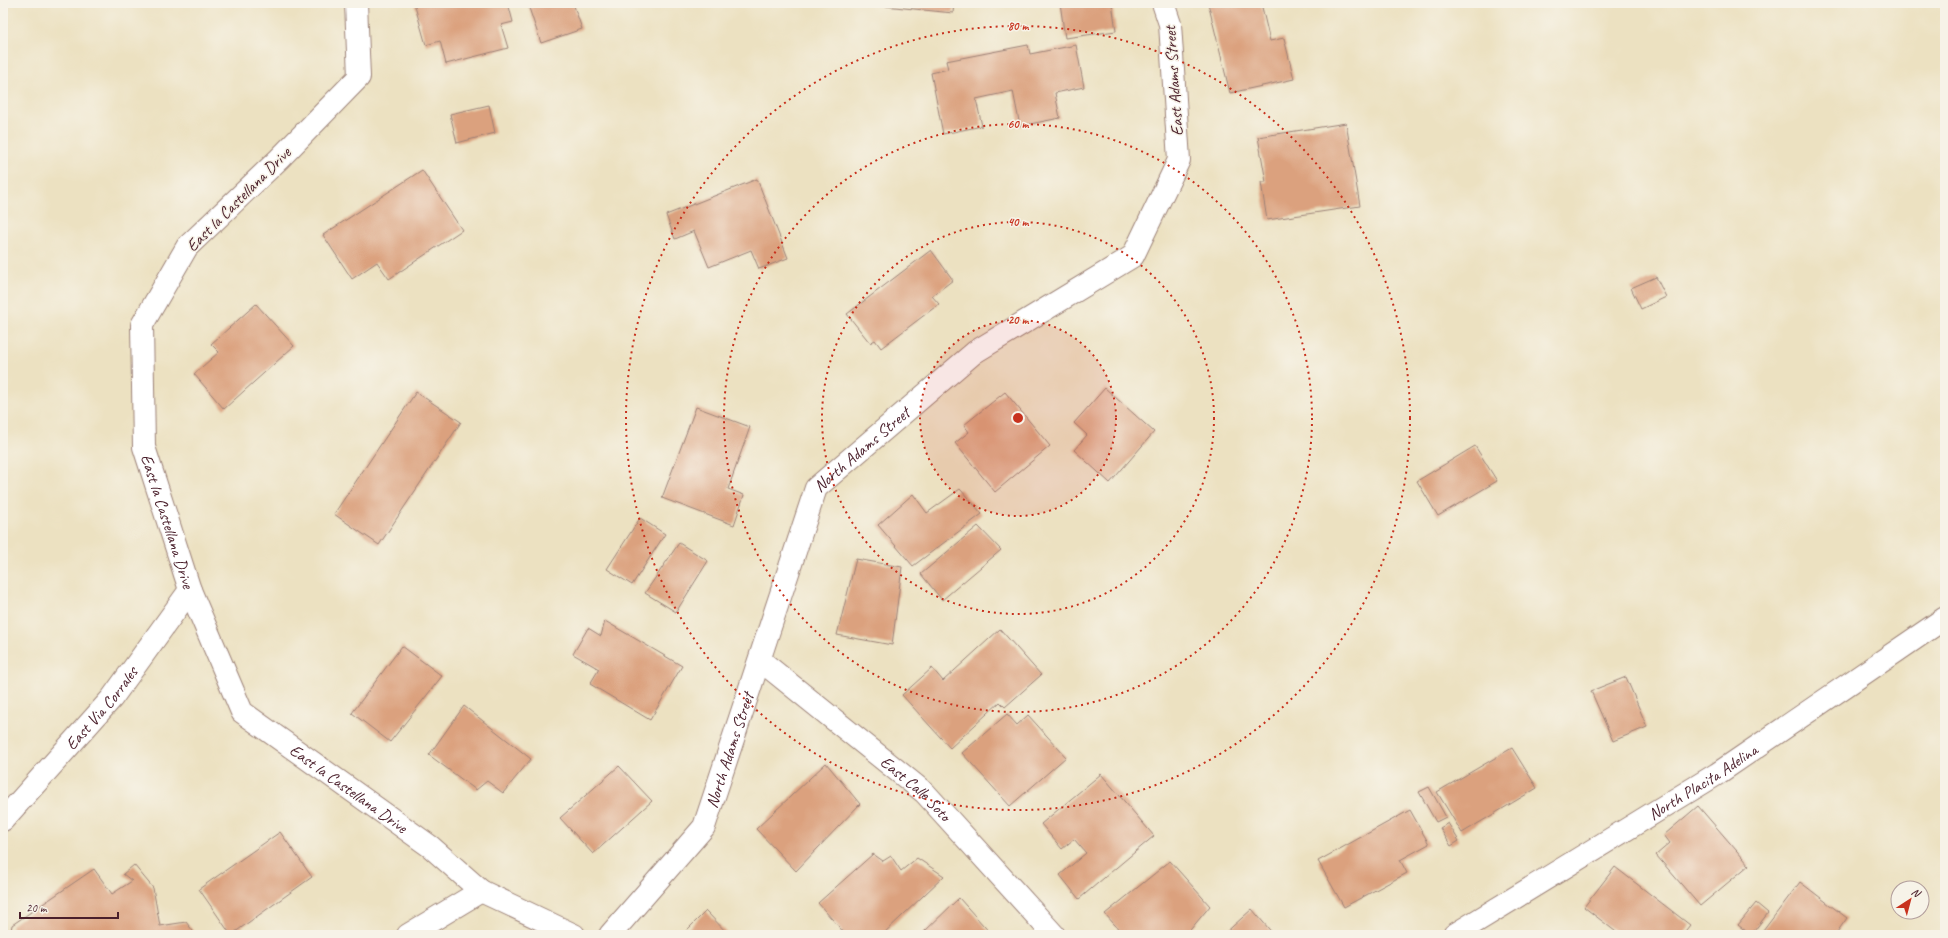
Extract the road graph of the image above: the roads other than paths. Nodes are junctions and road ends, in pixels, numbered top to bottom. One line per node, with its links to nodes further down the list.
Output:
1 (356, 3): 4 (street, East la Castellana Drive)
2 (1163, 3): 3 (street, East Adams Street)
3 (1178, 160): 6 (street, North Adams Street)
4 (190, 590): 7 (street, East Via Corrales); 8 (street, East la Castellana Drive)
5 (1945, 618): 13 (street, North Placita Adelina)
6 (760, 660): 11 (street, North Adams Street); 12 (street, East Calle Soto)
7 (3, 820)
8 (481, 891): 9 (street); 10 (street, East la Castellana Drive)
9 (408, 935)
10 (574, 935)
11 (610, 935)
12 (1054, 935)
13 (1454, 935)

